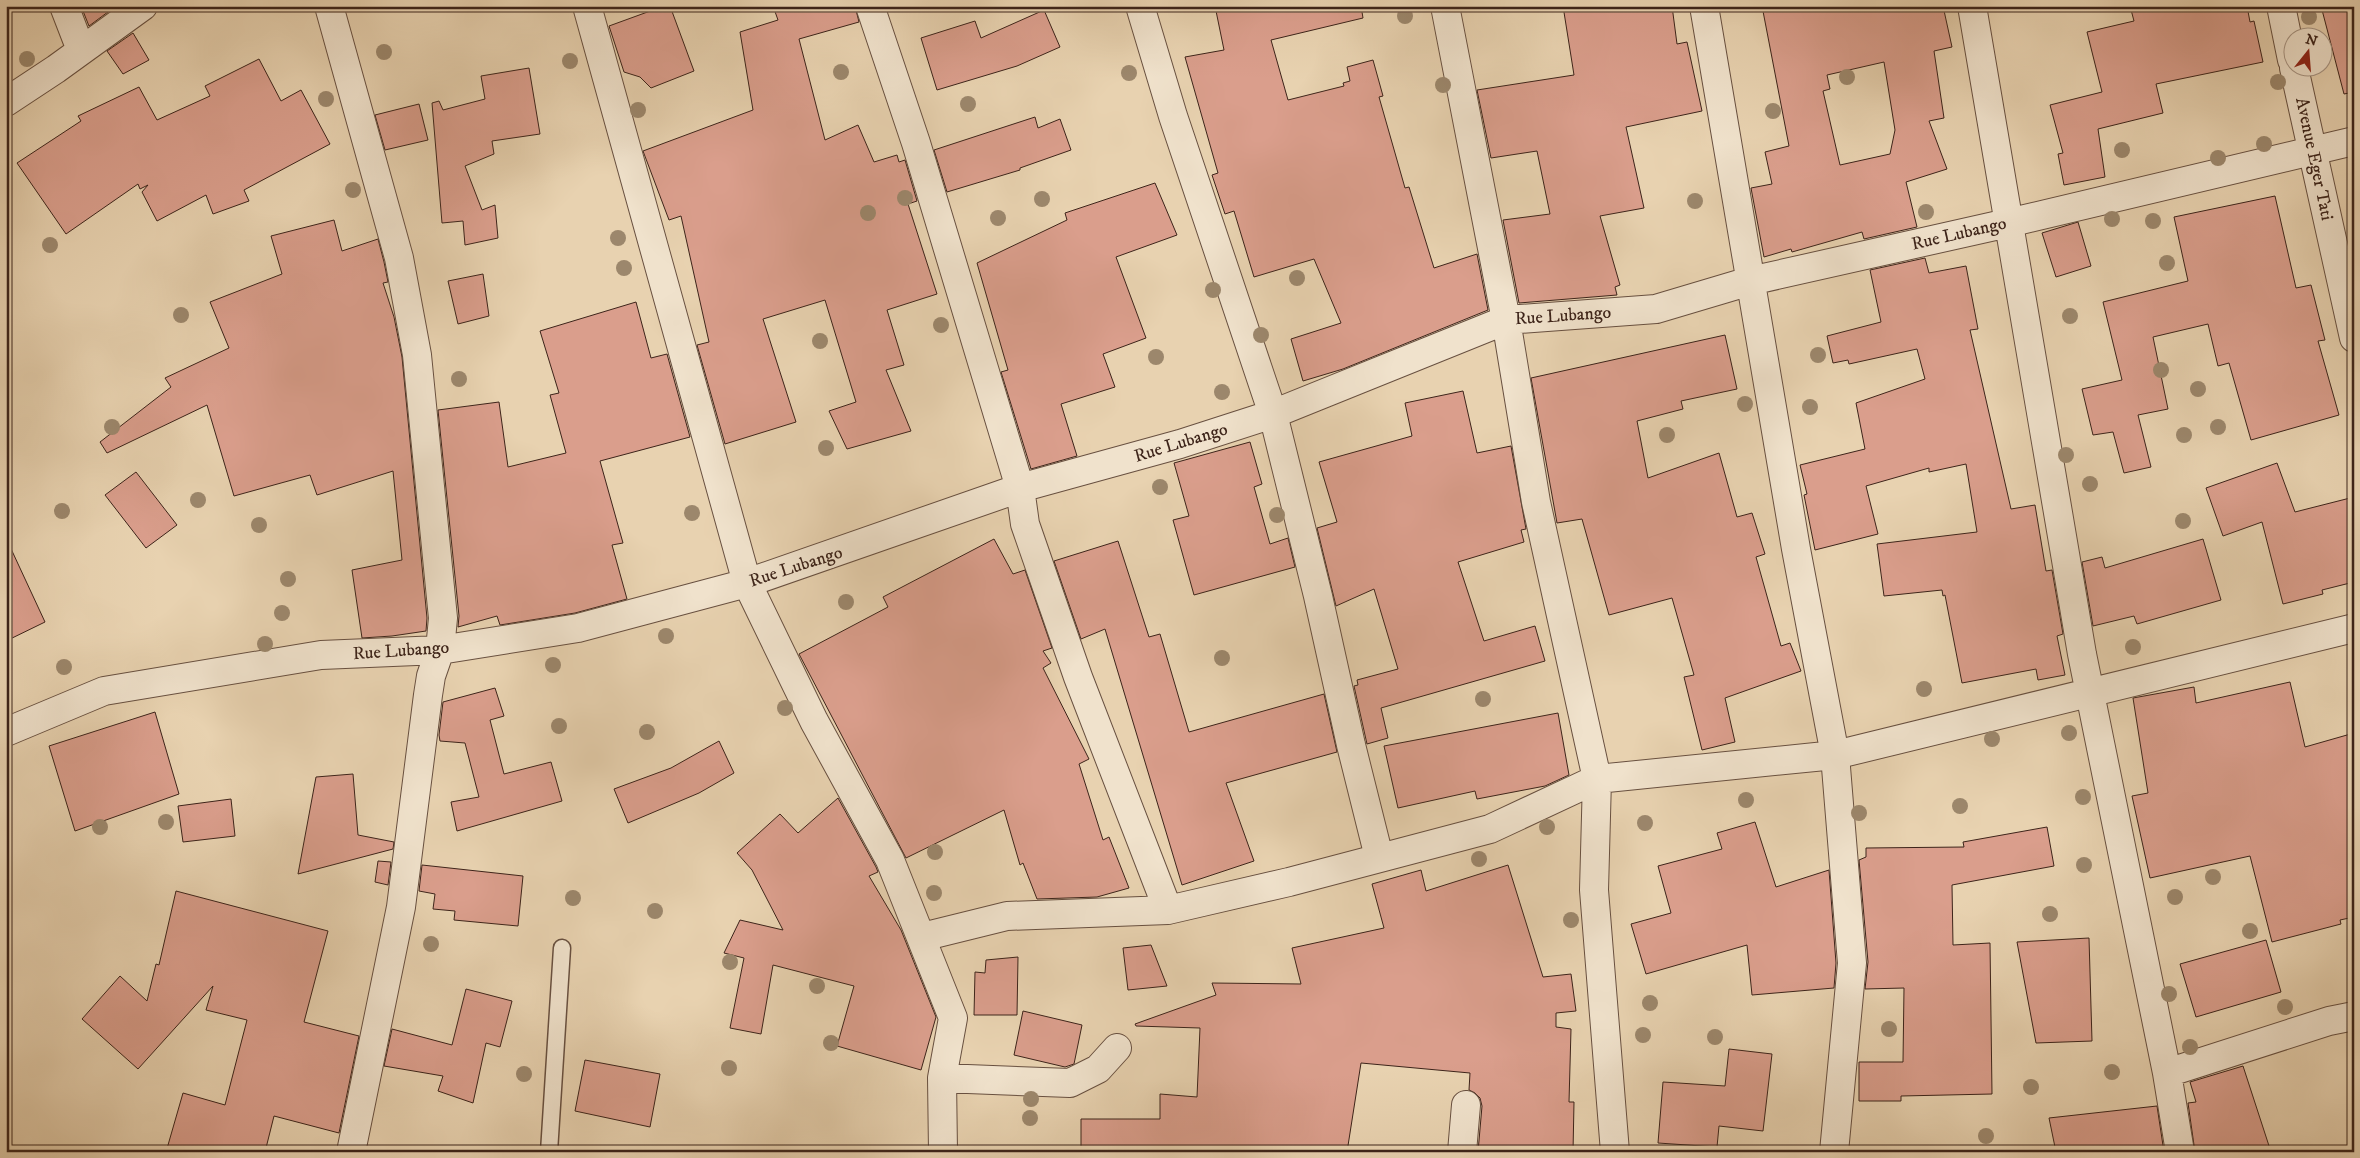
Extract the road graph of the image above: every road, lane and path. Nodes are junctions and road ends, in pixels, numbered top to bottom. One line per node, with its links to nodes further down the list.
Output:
1 (64, 6): 12 (street)
2 (143, 6): 12 (street)
3 (329, 6): 25 (street)
4 (587, 6): 23 (street)
5 (870, 6): 22 (street)
6 (1140, 6): 21 (street)
7 (1445, 6): 19 (street)
8 (1704, 6): 18 (street)
9 (1972, 6): 17 (street)
10 (2280, 6): 11 (street)
11 (2285, 28)
12 (81, 50): 14 (street)
13 (2296, 78): 16 (street, Avenue Eger Tati)
14 (6, 102)
15 (2354, 141): 16 (street, Rue Lubango)
16 (2313, 152): 17 (street, Rue Lubango); 20 (street, Avenue Eger Tati)
17 (2008, 223): 18 (street, Rue Lubango); 26 (street)
18 (1750, 281): 19 (street, Rue Lubango); 28 (street)
19 (1506, 320): 21 (street, Rue Lubango); 29 (street)
20 (2354, 338)
21 (1273, 414): 22 (street, Rue Lubango); 30 (street)
22 (1020, 488): 23 (street, Rue Lubango); 31 (street)
23 (747, 583): 25 (street, Rue Lubango); 32 (street)
24 (2354, 628): 26 (street)
25 (440, 650): 27 (street, Rue Lubango); 39 (street)
26 (2090, 693): 28 (street); 36 (street)
27 (6, 732)
28 (1834, 755): 29 (street); 44 (street)
29 (1598, 779): 30 (street); 43 (street)
30 (1379, 857): 31 (street)
31 (1168, 910): 32 (street)
32 (922, 938): 37 (street)
33 (562, 948): 40 (lane)
34 (2354, 1016): 36 (street)
35 (1117, 1048): 37 (street)
36 (2167, 1073): 45 (street)
37 (942, 1078): 41 (street)
38 (1466, 1105): 42 (street)
39 (352, 1152)
40 (550, 1152)
41 (942, 1152)
42 (1462, 1152)
43 (1615, 1152)
44 (1834, 1152)
45 (2180, 1152)

